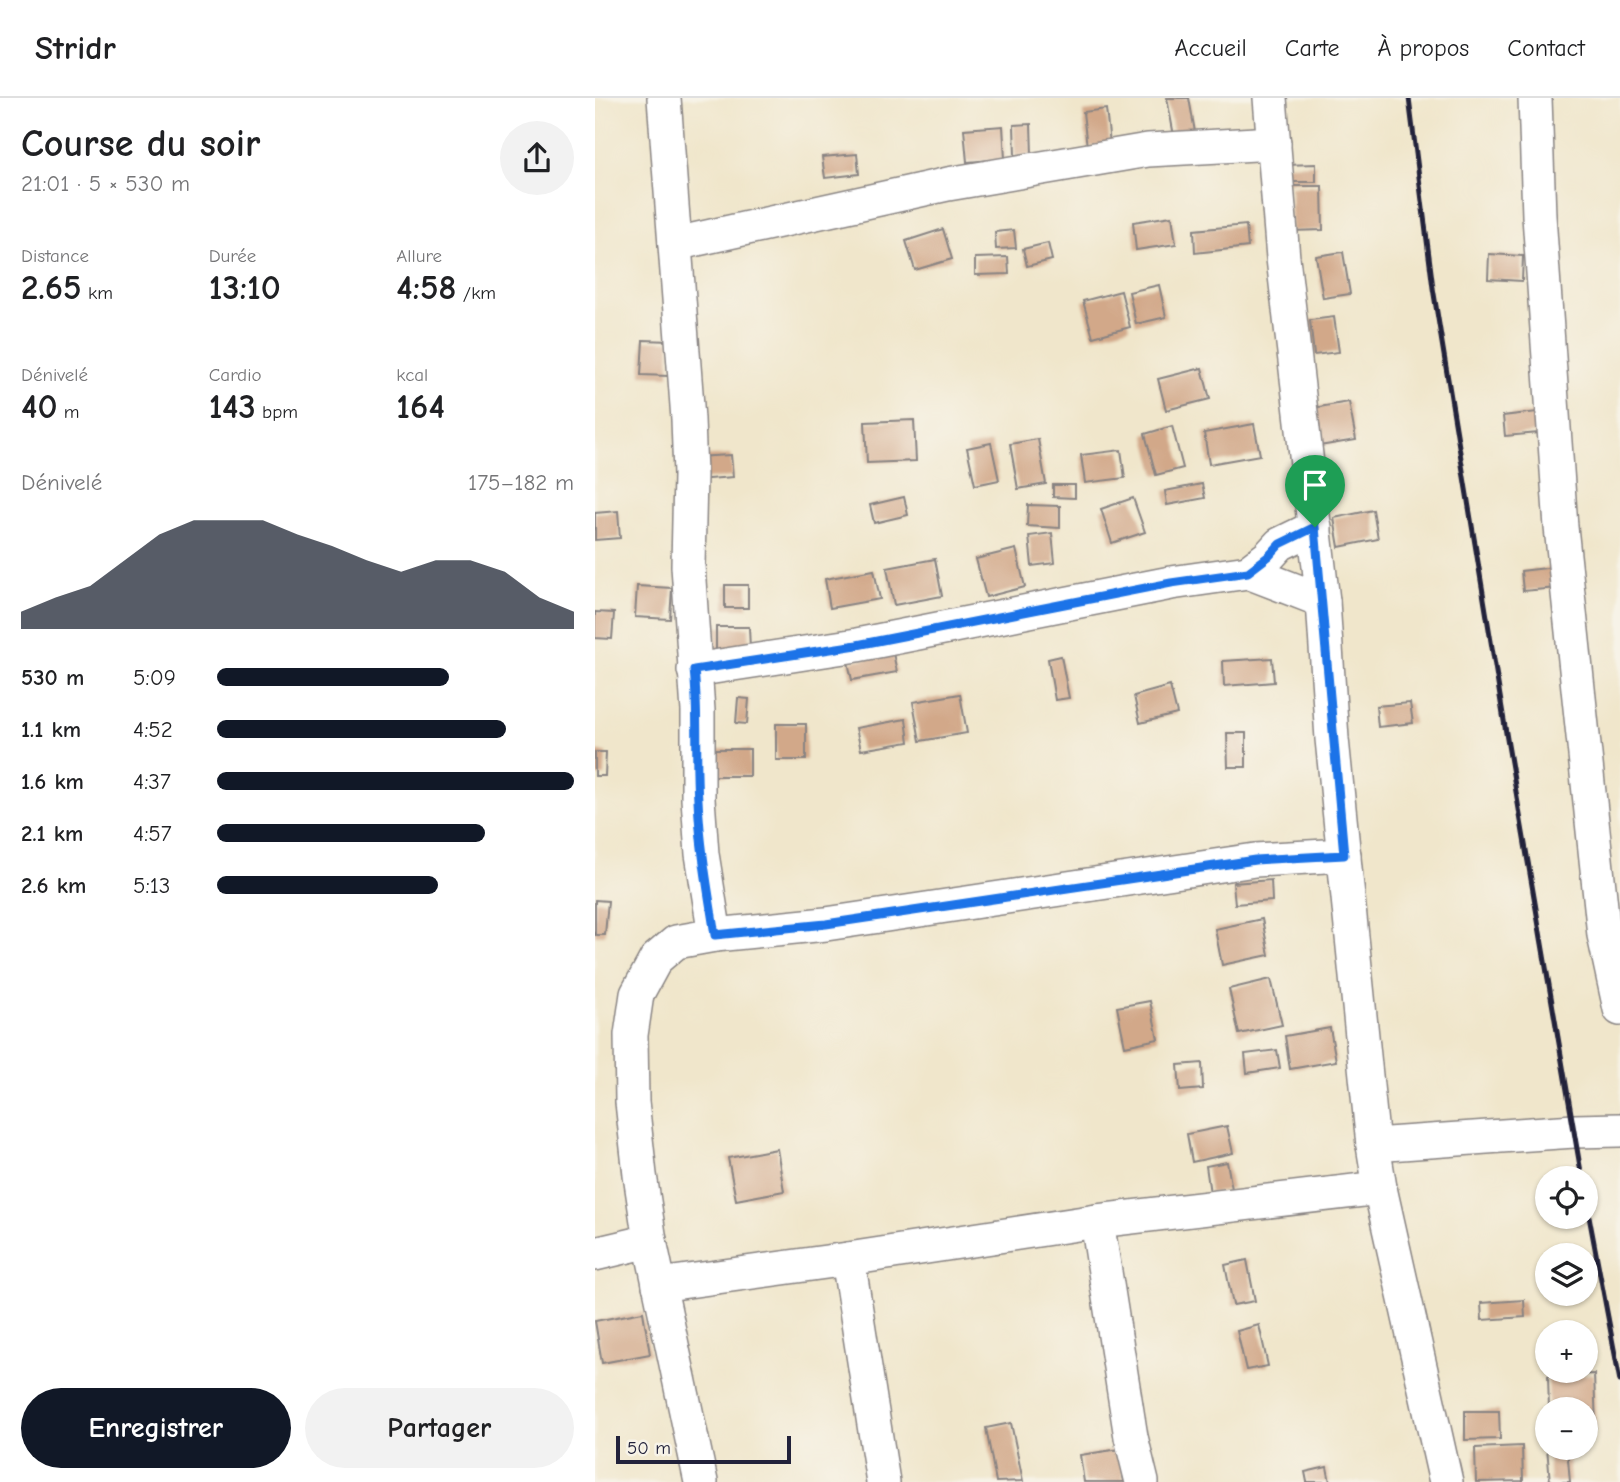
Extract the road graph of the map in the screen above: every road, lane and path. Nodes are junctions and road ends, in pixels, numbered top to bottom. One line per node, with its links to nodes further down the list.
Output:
1 (664, 98): 5 (street)
2 (1270, 98): 4 (street)
3 (1535, 98): 12 (street)
4 (1274, 143): 5 (street); 6 (street)
5 (675, 244): 9 (street)
6 (1315, 527): 7 (street); 8 (street)
7 (1248, 572): 8 (street); 9 (street)
8 (1323, 601): 10 (street)
9 (694, 670): 11 (street)
10 (1344, 855): 11 (street); 14 (street)
11 (715, 935): 17 (street)
12 (1620, 1009)
13 (1620, 1130): 14 (street)
14 (1373, 1145): 15 (street)
15 (1380, 1188): 16 (street); 24 (street)
16 (1097, 1221): 19 (street); 23 (street)
17 (650, 1241): 18 (street); 20 (street)
18 (595, 1254)
19 (848, 1259): 20 (street); 22 (street)
20 (659, 1285): 21 (street)
21 (701, 1482)
22 (883, 1482)
23 (1142, 1482)
24 (1446, 1482)

